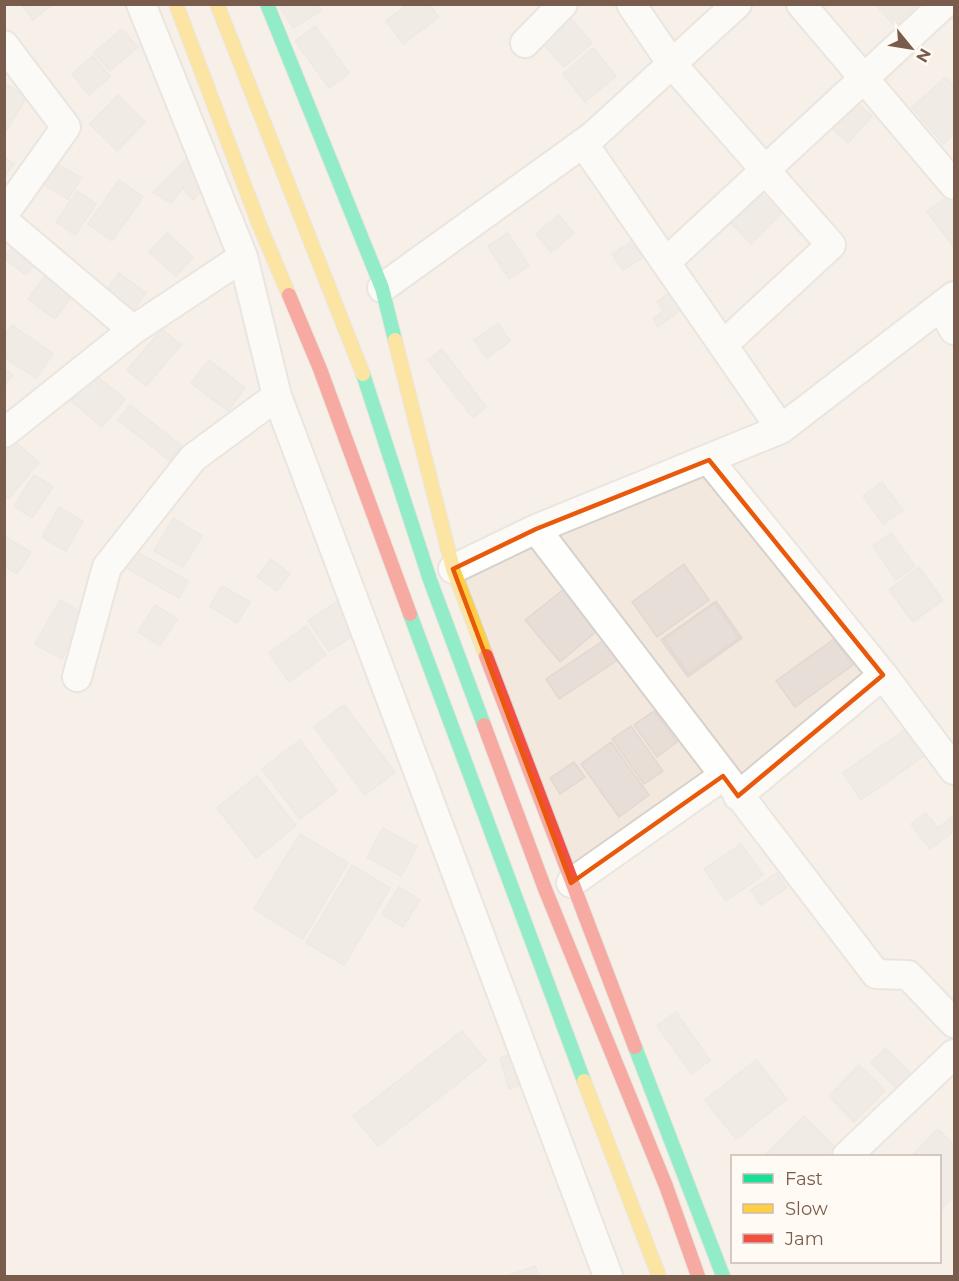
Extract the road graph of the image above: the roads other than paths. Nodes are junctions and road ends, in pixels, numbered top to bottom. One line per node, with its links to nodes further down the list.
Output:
1 (141, 4): 19 (street)
2 (176, 4): 41 (main road)
3 (217, 4): 39 (main road)
4 (267, 4): 21 (main road)
5 (563, 4): 10 (street)
6 (632, 4): 12 (street)
7 (737, 4): 12 (street)
8 (801, 4): 13 (street)
9 (945, 4): 13 (street)
10 (525, 43)
11 (4, 45): 17 (street)
12 (672, 64): 14 (street); 15 (street)
13 (863, 78): 15 (street); 16 (street)
14 (584, 143): 20 (street); 21 (street)
15 (765, 170): 20 (street); 24 (street)
16 (954, 185)
17 (4, 214)
18 (4, 221): 23 (street)
19 (243, 257): 23 (street); 25 (street)
20 (666, 262): 24 (street)
21 (382, 288): 30 (main road)
22 (950, 311): 26 (street)
23 (133, 330): 27 (street)
24 (723, 345): 26 (street)
25 (277, 396): 32 (street); 40 (street)
26 (780, 429): 28 (street)
27 (4, 433)
28 (709, 460): 29 (street); 31 (street)
29 (536, 529): 30 (street); 34 (street)
30 (453, 569): 35 (main road)
31 (883, 675): 33 (street); 34 (street)
32 (77, 677)
33 (954, 770)
34 (730, 786): 35 (street); 36 (street)
35 (571, 883): 39 (main road)
36 (954, 1023)
37 (954, 1054): 38 (street)
38 (849, 1155)
39 (721, 1273)
40 (608, 1276)
41 (659, 1276)

